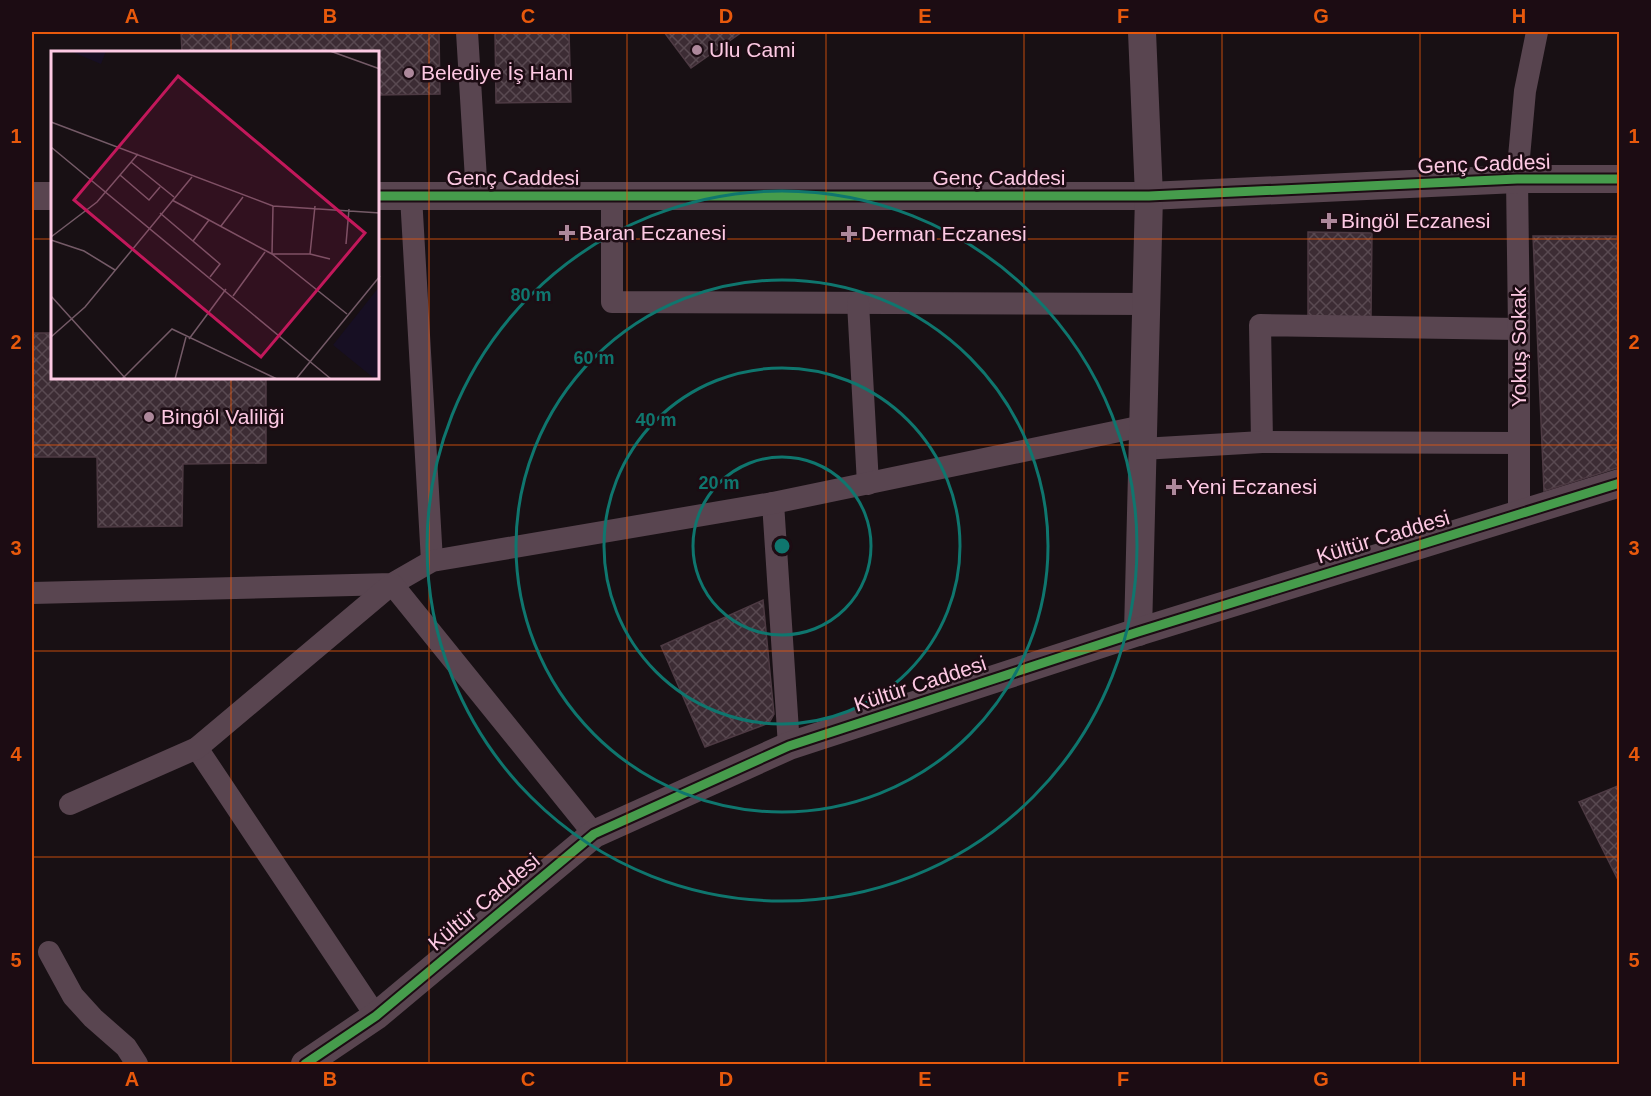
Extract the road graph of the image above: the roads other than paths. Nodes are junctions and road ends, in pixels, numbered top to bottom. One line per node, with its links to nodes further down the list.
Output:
1 (467, 32): 10 (street)
2 (1142, 32): 12 (street)
3 (1538, 32): 4 (street, Yokuş Sokak)
4 (1516, 179): 5 (street, Genç Caddesi); 12 (street, Genç Caddesi); 15 (street, Yokuş Sokak)
5 (1620, 179)
6 (32, 195): 7 (street)
7 (51, 196)
8 (380, 196): 9 (street, Genç Caddesi)
9 (411, 196): 10 (street, Genç Caddesi); 23 (street)
10 (477, 196): 11 (street, Genç Caddesi)
11 (612, 196): 12 (street, Genç Caddesi); 13 (street)
12 (1149, 196): 14 (street)
13 (858, 303): 14 (street); 20 (street)
14 (1146, 304): 16 (street)
15 (1519, 329): 17 (street); 18 (street, Yokuş Sokak)
16 (1143, 438): 17 (street); 20 (street); 26 (street)
17 (1262, 442): 18 (street)
18 (1519, 443): 22 (street, Yokuş Sokak)
19 (1620, 483): 22 (street, Kültür Caddesi)
20 (868, 484): 21 (street)
21 (773, 503): 23 (street); 27 (street)
22 (1519, 514): 26 (street, Kültür Caddesi)
23 (432, 561): 24 (street)
24 (392, 584): 25 (street); 28 (street); 30 (street)
25 (32, 593)
26 (1138, 632): 27 (street, Kültür Caddesi)
27 (789, 746): 30 (street, Kültür Caddesi)
28 (197, 748): 29 (street); 32 (street)
29 (70, 804)
30 (594, 834): 32 (street, Kültür Caddesi)
31 (49, 952): 33 (street)
32 (376, 1016): 34 (street, Kültür Caddesi)
33 (137, 1065)
34 (305, 1065)

